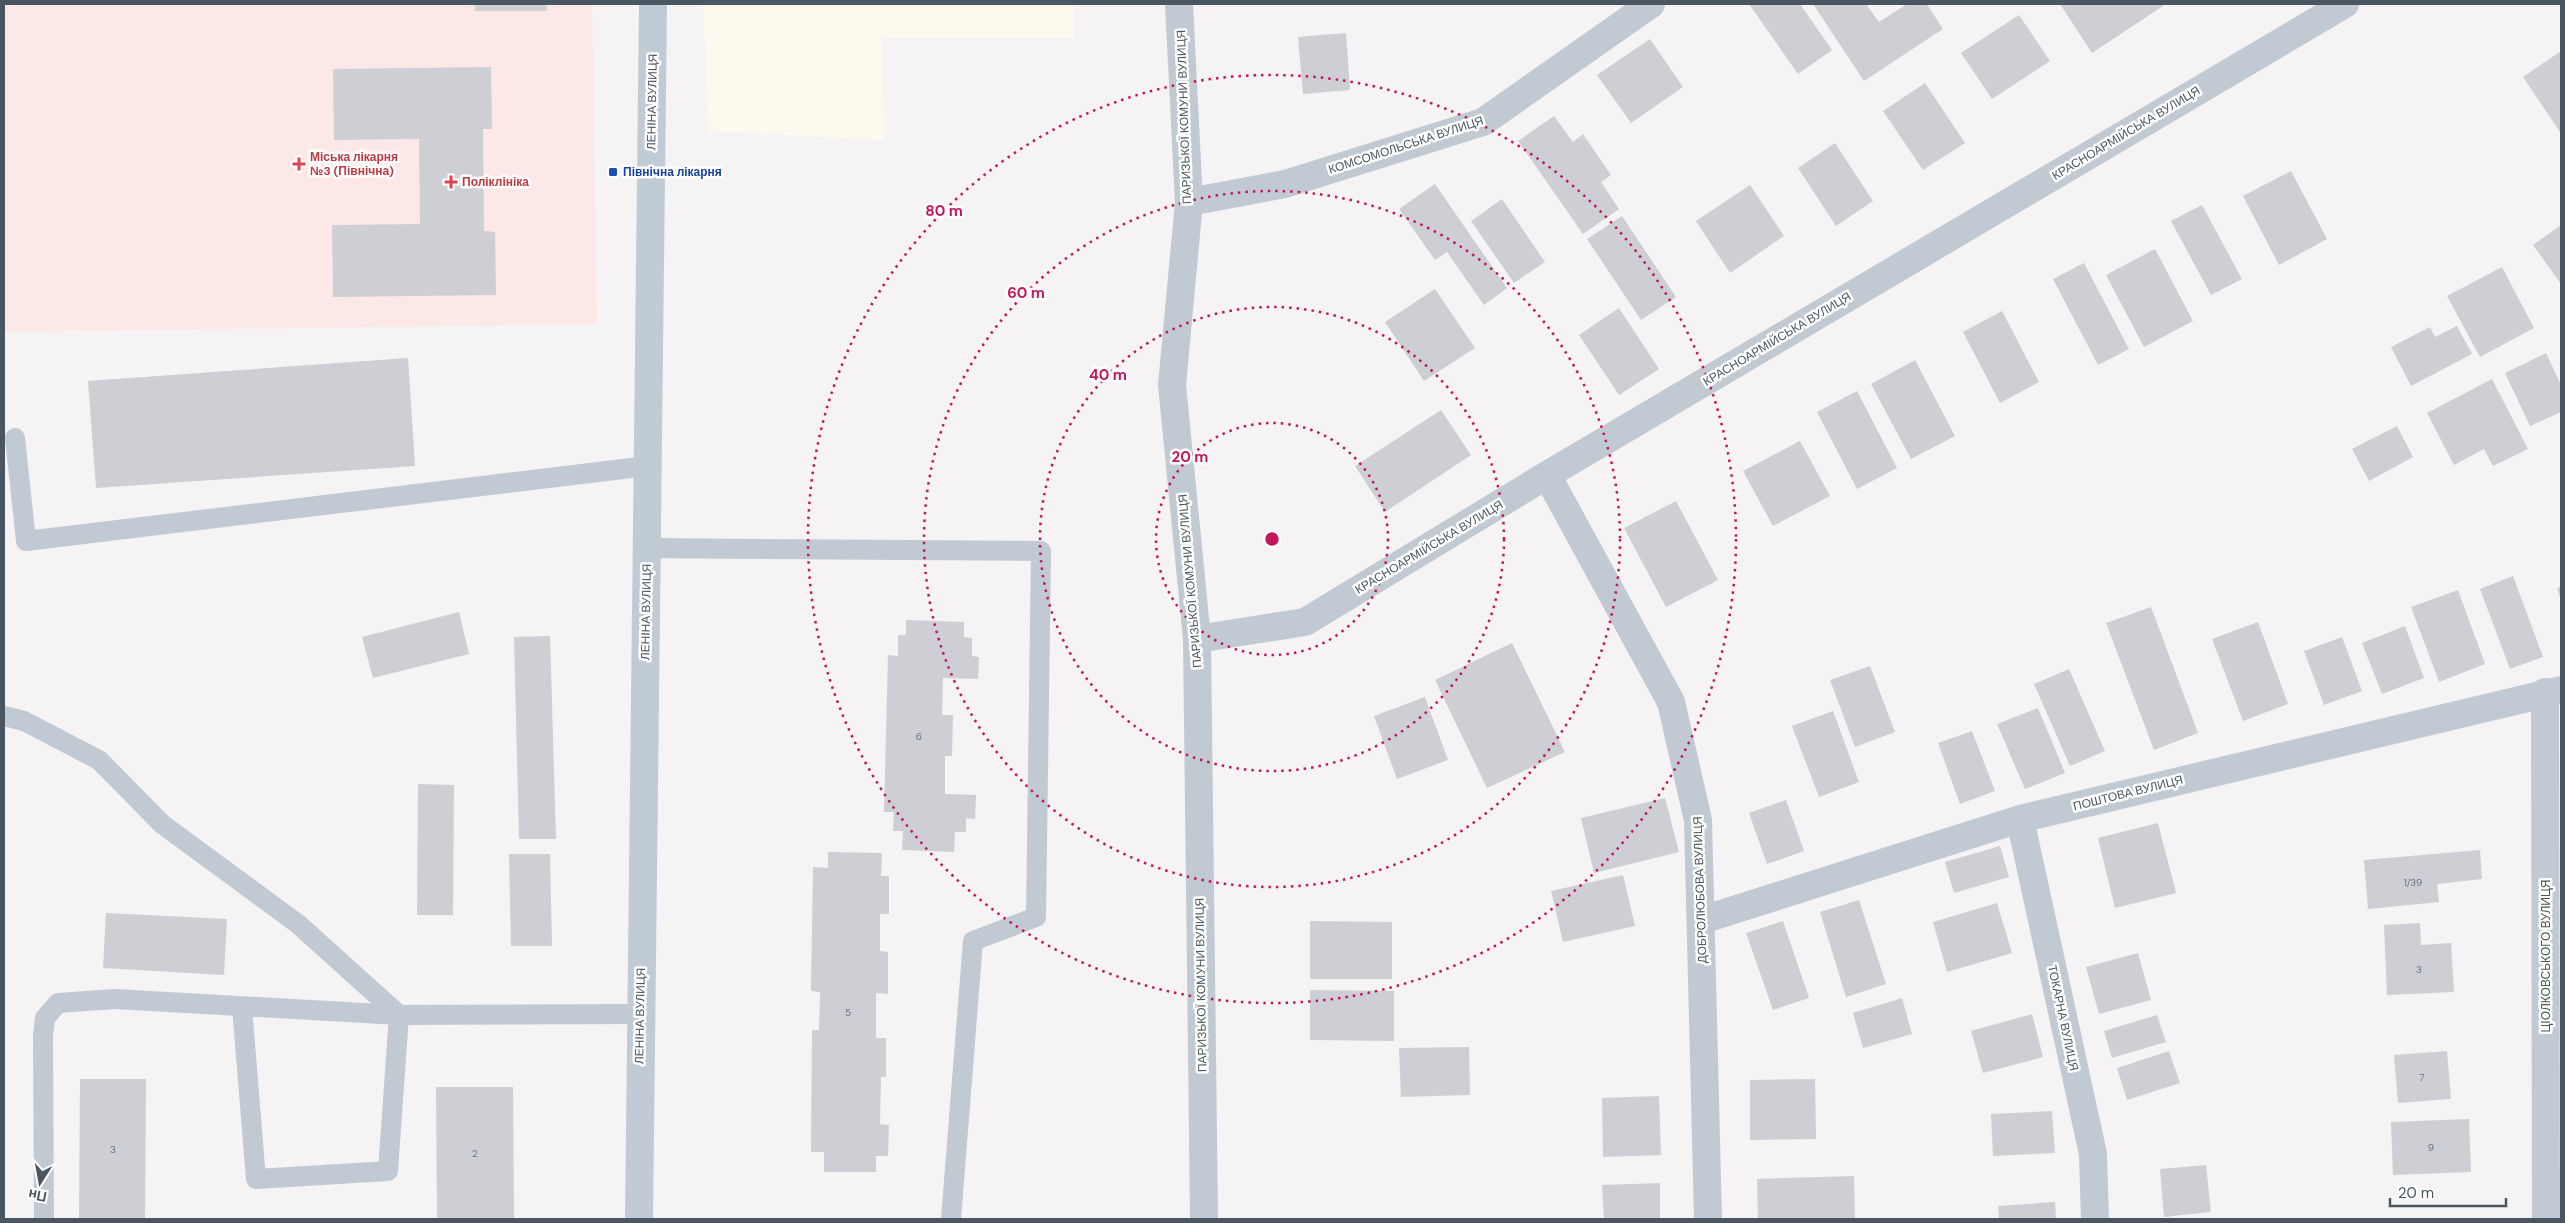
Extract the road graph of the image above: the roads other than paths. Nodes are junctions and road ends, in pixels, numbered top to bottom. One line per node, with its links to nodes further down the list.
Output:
1 (653, 4): 7 (main road, ЛЕНІНА ВУЛИЦЯ)
2 (1179, 4): 5 (street, ПАРИЗЬКОЇ КОМУНИ ВУЛИЦЯ)
3 (1651, 4): 5 (street, КОМСОМОЛЬСЬКА ВУЛИЦЯ)
4 (2345, 4): 8 (street, КРАСНОАРМІЙСЬКА ВУЛИЦЯ)
5 (1189, 202): 10 (street, ПАРИЗЬКОЇ КОМУНИ ВУЛИЦЯ)
6 (15, 438): 7 (lane)
7 (648, 466): 9 (main road, ЛЕНІНА ВУЛИЦЯ)
8 (1547, 476): 10 (street, КРАСНОАРМІЙСЬКА ВУЛИЦЯ); 14 (street, ДОБРОЛЮБОВА ВУЛИЦЯ)
9 (647, 548): 16 (main road, ЛЕНІНА ВУЛИЦЯ); 20 (lane)
10 (1197, 639): 21 (street, ПАРИЗЬКОЇ КОМУНИ ВУЛИЦЯ)
11 (2553, 691): 13 (street, ПОШТОВА ВУЛИЦЯ); 24 (street, ЦІОЛКОВСЬКОГО ВУЛИЦЯ)
12 (4, 716): 17 (lane)
13 (2020, 819): 14 (street, ПОШТОВА ВУЛИЦЯ); 23 (street, ТОКАРНА ВУЛИЦЯ)
14 (1702, 920): 22 (street, ДОБРОЛЮБОВА ВУЛИЦЯ)
15 (242, 1007): 17 (lane); 17 (lane); 18 (lane)
16 (640, 1014): 17 (lane); 19 (main road, ЛЕНІНА ВУЛИЦЯ)
17 (399, 1015)
18 (44, 1219)
19 (639, 1219)
20 (951, 1219)
21 (1204, 1219)
22 (1708, 1219)
23 (2095, 1219)
24 (2546, 1219)

